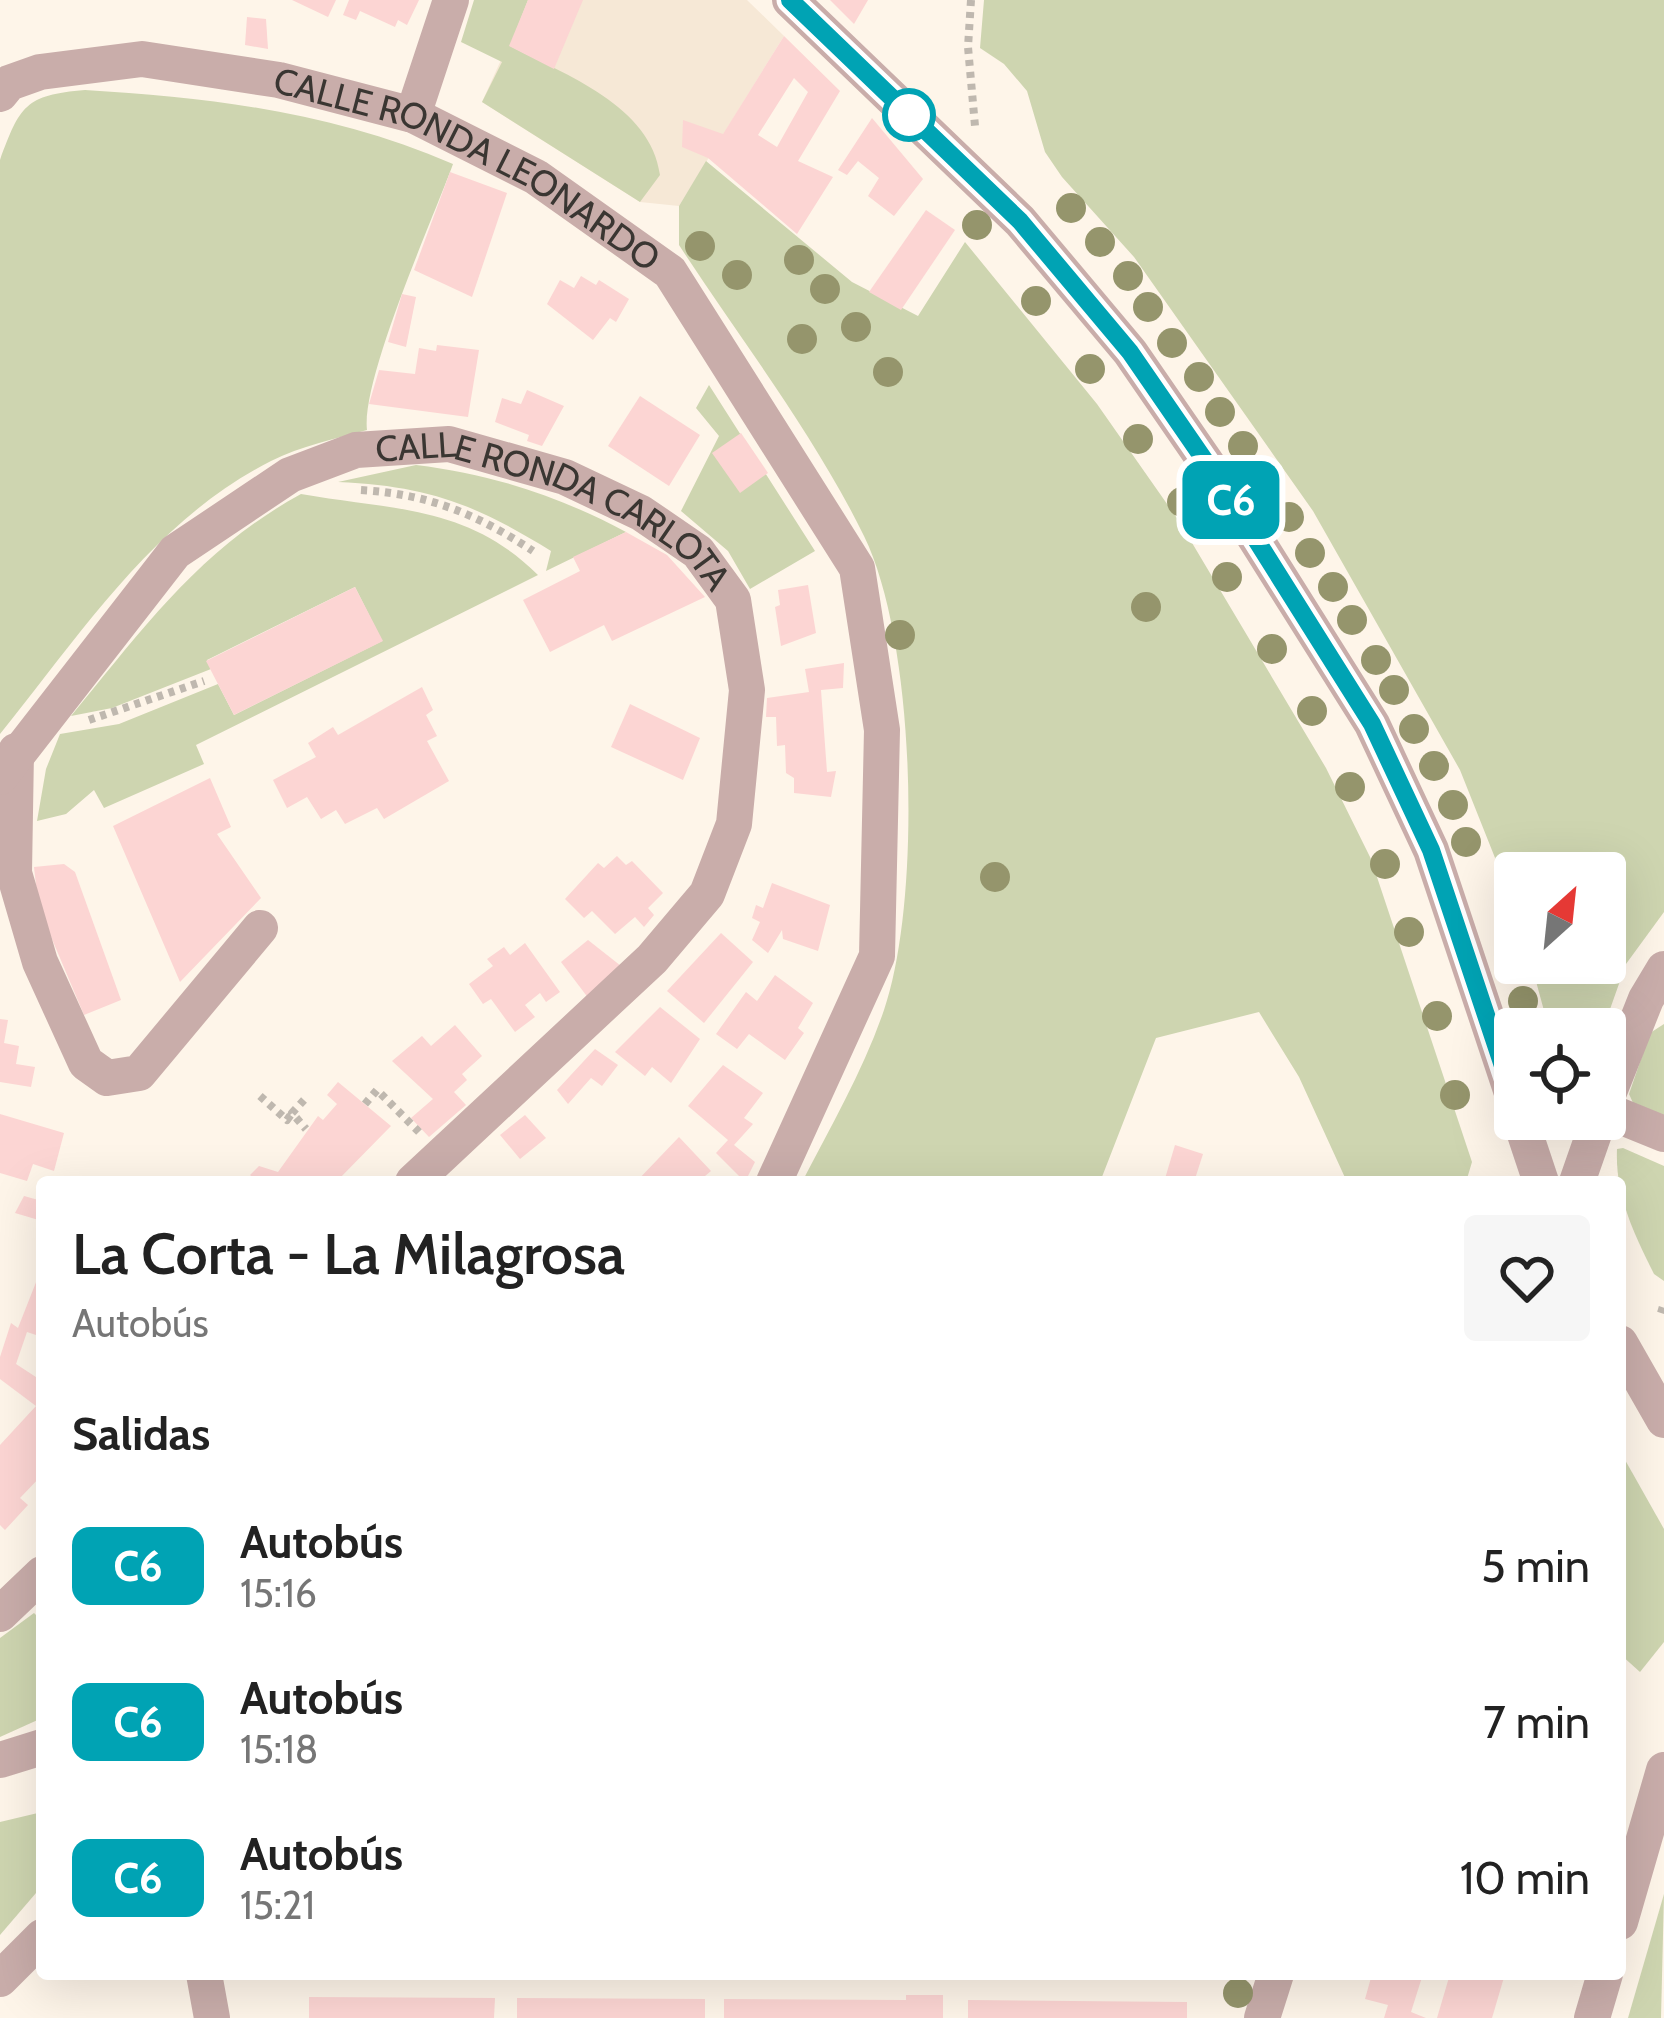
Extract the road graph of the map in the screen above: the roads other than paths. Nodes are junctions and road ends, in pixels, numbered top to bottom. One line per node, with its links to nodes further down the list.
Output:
1 (451, 0): 4 (street)
2 (790, 0): 8 (street)
3 (3, 83): 4 (street, CALLE RONDA LEONARDO)
4 (413, 115): 16 (street, CALLE RONDA LEONARDO)
5 (17, 752): 6 (street); 15 (street, CALLE RONDA CARLOTA)
6 (260, 928)
7 (1658, 991): 9 (street)
8 (1494, 1039)
9 (1626, 1060)
10 (1626, 1116): 11 (street)
11 (1664, 1134)
12 (1521, 1140): 17 (street)
13 (1526, 1140): 18 (street)
14 (1592, 1140): 19 (street)
15 (419, 1176)
16 (777, 1176)
17 (1515, 1176)
18 (1539, 1176)
19 (1579, 1176)
20 (1626, 1354): 21 (street)
21 (1664, 1420)
22 (36, 1580): 23 (street)
23 (0, 1614)
24 (36, 1749): 25 (street)
25 (0, 1760)
26 (1664, 1770): 27 (street)
27 (1626, 1901)
28 (36, 1943): 29 (street)
29 (0, 1979)
30 (205, 1980): 33 (street)
31 (1274, 1980): 34 (street)
32 (1603, 1980): 35 (street)
33 (212, 2018)
34 (1262, 2018)
35 (1592, 2018)

